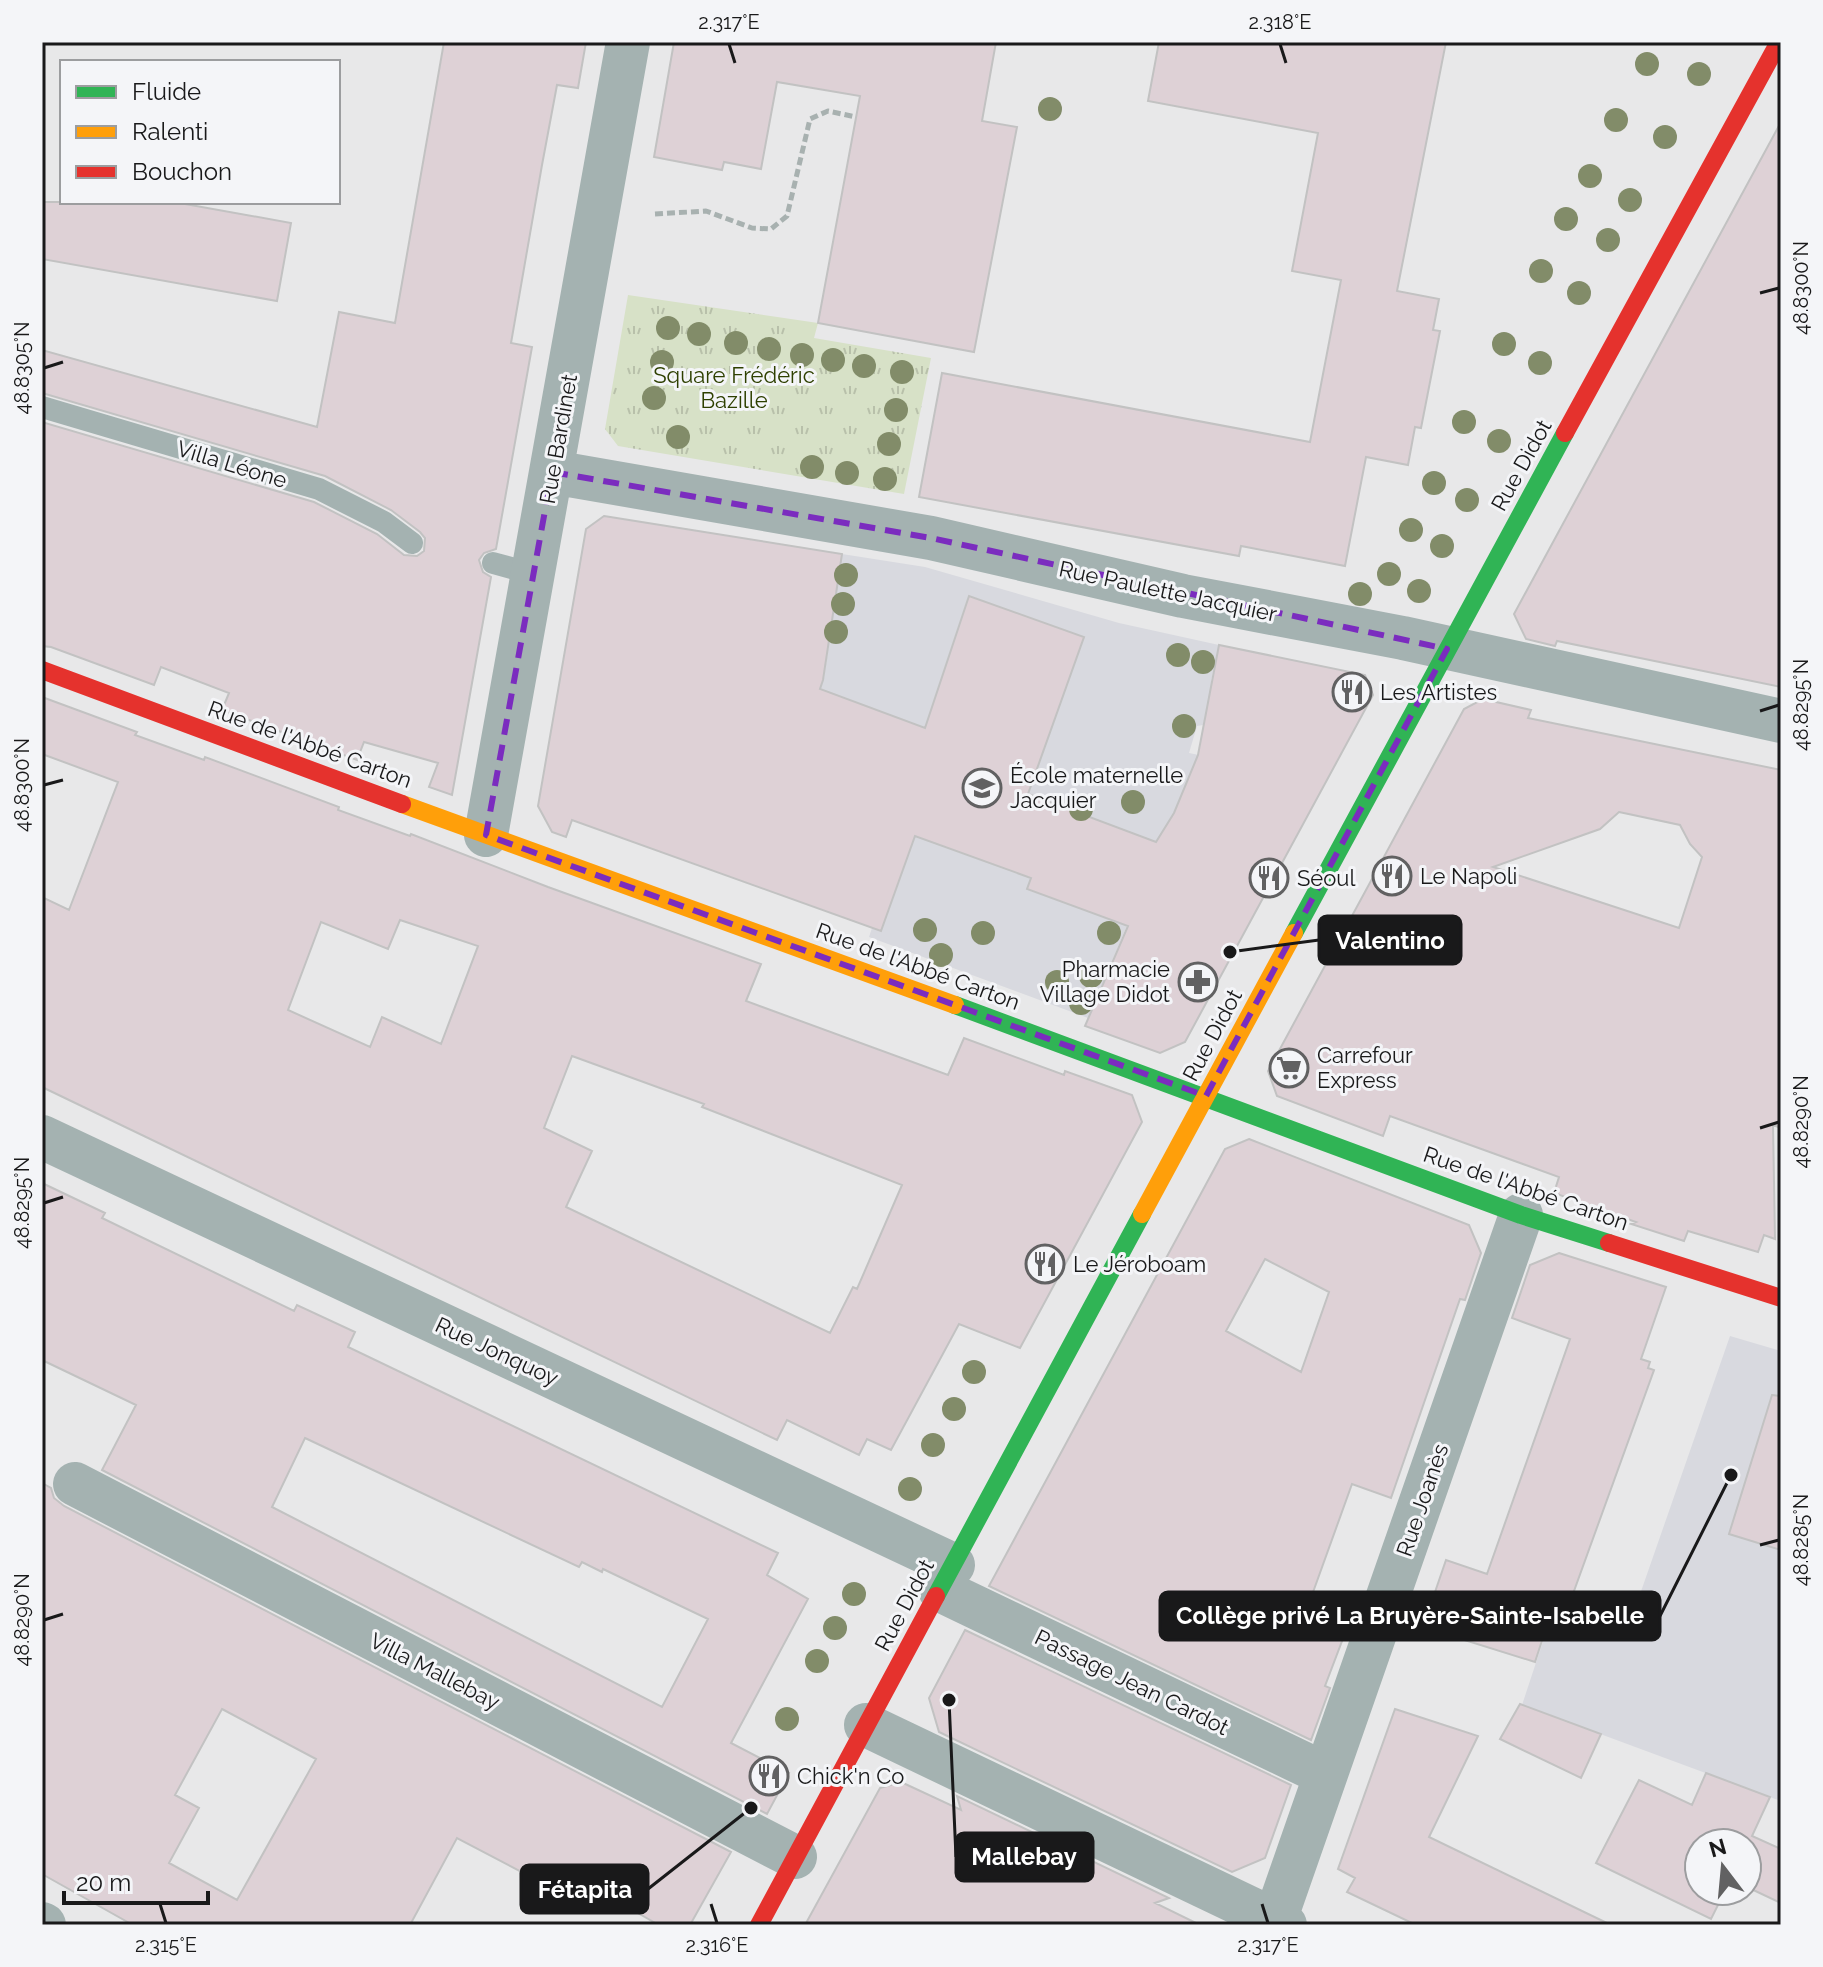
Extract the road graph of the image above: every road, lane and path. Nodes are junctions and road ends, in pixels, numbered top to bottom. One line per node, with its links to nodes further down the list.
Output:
1 (628, 42): 6 (street, Rue Bardinet)
2 (1779, 42): 8 (street, Rue Didot)
3 (856, 117): 4 (path)
4 (655, 214)
5 (42, 407): 7 (lane, Villa Léone)
6 (552, 472): 8 (street, Rue Paulette Jacquier); 11 (street, Rue Bardinet)
7 (412, 543)
8 (1447, 649): 10 (street, Rue Paulette Jacquier); 12 (street, Rue Didot)
9 (42, 670): 11 (street, Rue de l'Abbé Carton)
10 (1781, 721)
11 (486, 835): 12 (street, Rue de l'Abbé Carton)
12 (1206, 1096): 14 (street, Rue de l'Abbé Carton); 17 (street, Rue Didot)
13 (42, 1137): 17 (street, Rue Jonquoy)
14 (1521, 1215): 15 (street, Rue de l'Abbé Carton); 19 (street, Rue Joanès)
15 (1781, 1298)
16 (75, 1484): 20 (street, Villa Mallebay)
17 (946, 1577): 18 (street, Rue Didot); 19 (street, Passage Jean Cardot)
18 (866, 1725): 20 (street, Rue Didot); 21 (street)
19 (1325, 1774): 21 (street, Rue Joanès)
20 (795, 1857): 22 (street, Rue Didot)
21 (1280, 1923)
22 (759, 1925)

